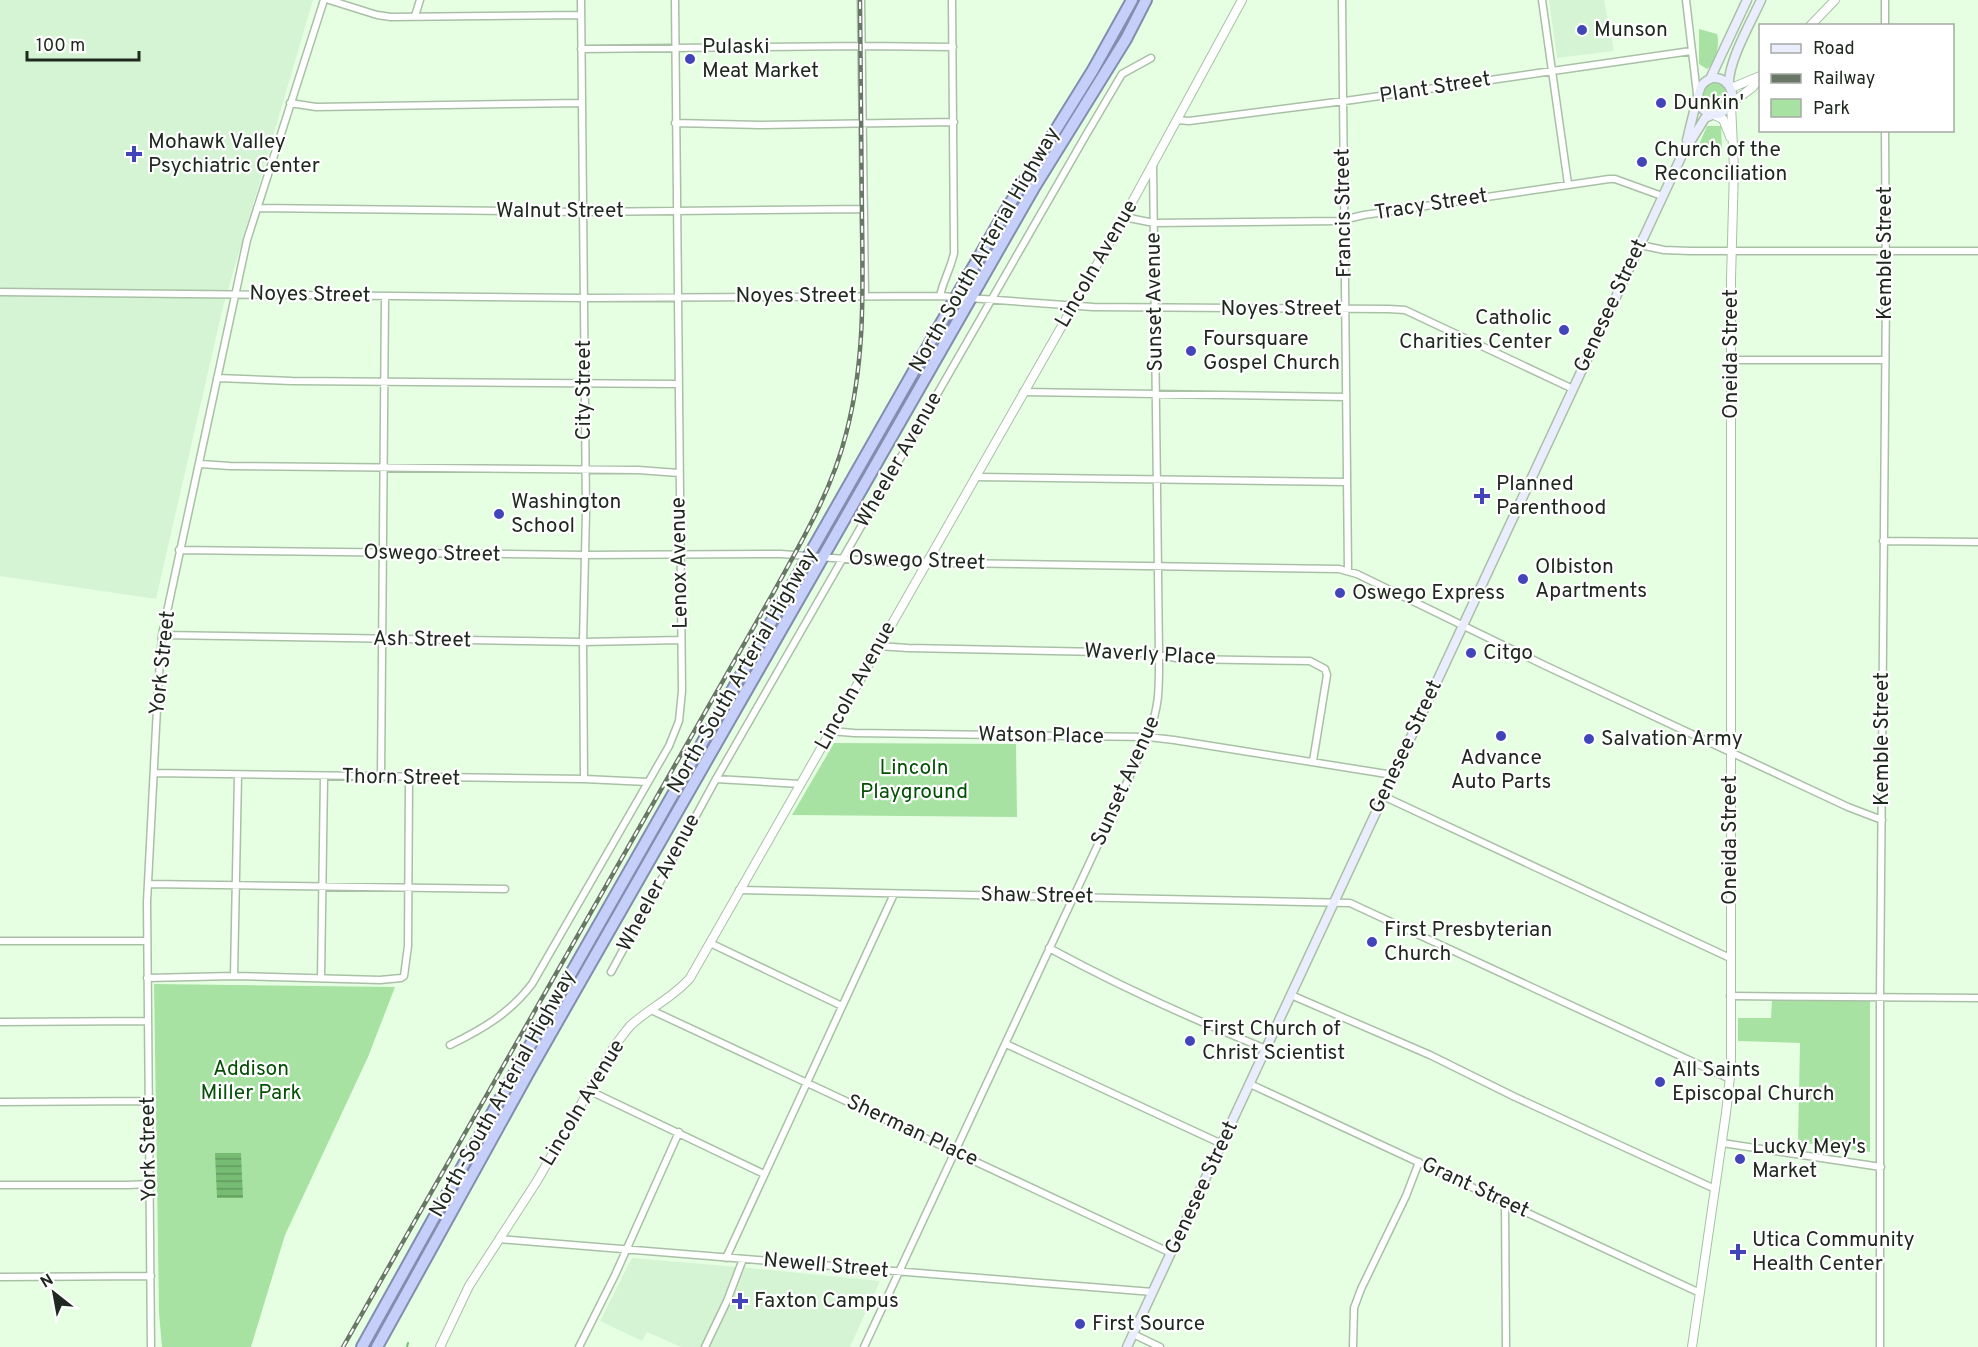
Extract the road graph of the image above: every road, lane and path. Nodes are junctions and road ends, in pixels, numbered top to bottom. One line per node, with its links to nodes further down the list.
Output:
1 (324, 0): 36 (street, York Street)
2 (329, 0): 19 (street)
3 (420, 0): 19 (street)
4 (581, 0): 18 (street, City Street)
5 (675, 0): 23 (street, Lenox Avenue)
6 (861, 0): 22 (street)
7 (952, 0): 24 (street)
8 (1132, 0): 67 (highway, North-South Arterial Highway)
9 (1146, 0): 69 (highway, North-South Arterial Highway)
10 (1242, 0): 40 (street, Lincoln Avenue)
11 (1342, 0): 35 (street, Francis Street)
12 (1542, 0): 29 (street)
13 (1686, 0): 26 (street)
14 (1747, 0): 31 (main road)
15 (1761, 0): 33 (main road)
16 (1835, 0): 20 (street)
17 (1885, 0): 21 (street)
18 (581, 15): 19 (street); 25 (street, City Street)
19 (414, 16)
20 (1812, 24)
21 (1885, 24)
22 (862, 46): 23 (street); 24 (street); 43 (street)
23 (675, 47): 25 (street); 42 (street, Lenox Avenue)
24 (952, 47): 41 (street)
25 (582, 49): 37 (street, City Street)
26 (1691, 51): 28 (street); 29 (street, Plant Street)
27 (1151, 58): 70 (street, Wheeler Avenue)
28 (1694, 68): 31 (street); 34 (street)
29 (1551, 70): 35 (street, Plant Street); 48 (street)
30 (1759, 77): 33 (street)
31 (1709, 79): 33 (main road); 34 (main road)
32 (1759, 79): 38 (street)
33 (1730, 86): 38 (main road)
34 (1697, 97): 39 (main road); 45 (main road, Genesee Street)
35 (1342, 101): 40 (street, Plant Street); 55 (street, Francis Street)
36 (290, 103): 37 (street); 50 (street, York Street)
37 (582, 104): 53 (street, City Street)
38 (1732, 104): 39 (main road); 46 (street, Oneida Street)
39 (1713, 115): 45 (main road, Genesee Street); 46 (street, Oneida Street)
40 (1178, 120): 47 (street, Lincoln Avenue)
41 (954, 122): 43 (street); 64 (street)
42 (675, 123): 43 (street); 52 (street, Lenox Avenue)
43 (863, 124): 51 (street)
44 (1885, 132): 59 (street, Kemble Street)
45 (1686, 147): 49 (main road, Genesee Street)
46 (1734, 150): 58 (street, Oneida Street)
47 (1153, 165): 54 (street, Lincoln Avenue); 56 (street, Sunset Avenue)
48 (1568, 183): 49 (street, Tracy Street); 55 (street, Tracy Street)
49 (1662, 196): 57 (main road, Genesee Street)
50 (257, 208): 53 (street, Walnut Street); 62 (street, York Street)
51 (864, 209): 52 (street, Walnut Street); 63 (street)
52 (675, 211): 53 (street, Walnut Street); 66 (street, Lenox Avenue)
53 (583, 212): 68 (street, City Street)
54 (1124, 217): 56 (street, Tracy Street); 71 (street, Lincoln Avenue)
55 (1344, 220): 56 (street, Tracy Street); 73 (street, Francis Street)
56 (1154, 223): 72 (street, Sunset Avenue)
57 (1640, 245): 58 (street); 80 (main road, Genesee Street)
58 (1732, 251): 59 (street); 74 (street, Oneida Street)
59 (1884, 251): 60 (street); 75 (street, Kemble Street)
60 (1978, 251)
61 (0, 292): 62 (street, Noyes Street)
62 (234, 294): 65 (street, Noyes Street); 76 (street, York Street)
63 (865, 296): 64 (street, Noyes Street); 66 (street, Noyes Street)
64 (940, 296): 67 (street, Noyes Street)
65 (385, 297): 68 (street, Noyes Street); 77 (street)
66 (677, 297): 68 (street, Noyes Street); 79 (street, Lenox Avenue)
67 (956, 297): 69 (street, Noyes Street); 97 (highway, North-South Arterial Highway)
68 (584, 298): 78 (street, City Street)
69 (971, 298): 70 (street, Noyes Street); 98 (highway, North-South Arterial Highway)
70 (991, 299): 71 (street, Noyes Street); 99 (street, Wheeler Avenue)
71 (1072, 306): 72 (street, Noyes Street); 81 (street, Lincoln Avenue)
72 (1155, 308): 73 (street, Noyes Street); 82 (street, Sunset Avenue)
73 (1345, 309): 80 (street, Noyes Street); 83 (street, Francis Street)
74 (1732, 360): 75 (street); 112 (street, Oneida Street)
75 (1885, 360): 91 (street, Kemble Street)
76 (217, 378): 77 (street); 84 (street, York Street)
77 (385, 381): 78 (street); 85 (street)
78 (583, 383): 79 (street); 86 (street, City Street)
79 (677, 384): 87 (street, Lenox Avenue)
80 (1573, 389): 103 (main road, Genesee Street)
81 (1023, 392): 82 (street); 88 (street, Lincoln Avenue)
82 (1156, 394): 83 (street); 89 (street, Sunset Avenue)
83 (1346, 397): 90 (street, Francis Street)
84 (200, 464): 85 (street); 93 (street, York Street)
85 (385, 467): 86 (street); 94 (street)
86 (585, 469): 87 (street); 96 (street, City Street)
87 (679, 472): 95 (street, Lenox Avenue)
88 (975, 477): 89 (street); 100 (street, Lincoln Avenue)
89 (1157, 479): 90 (street); 101 (street, Sunset Avenue)
90 (1347, 482): 102 (street, Francis Street)
91 (1883, 541): 92 (street); 125 (street, Kemble Street)
92 (1978, 542)
93 (179, 550): 94 (street, Oswego Street); 104 (street, York Street)
94 (382, 554): 96 (street, Oswego Street); 105 (street)
95 (680, 554): 96 (street, Oswego Street); 97 (street, Oswego Street); 106 (street, Lenox Avenue)
96 (585, 555): 107 (street, City Street)
97 (808, 557): 98 (street, Oswego Street); 184 (highway, North-South Arterial Highway)
98 (823, 558): 99 (street, Oswego Street); 185 (highway, North-South Arterial Highway)
99 (841, 559): 100 (street, Oswego Street); 120 (street, Wheeler Avenue)
100 (926, 563): 101 (street, Oswego Street); 108 (street, Lincoln Avenue)
101 (1158, 565): 102 (street, Oswego Street); 109 (street, Sunset Avenue)
102 (1348, 571): 103 (street, Oswego Street)
103 (1463, 626): 112 (street, Oswego Street); 116 (main road, Genesee Street)
104 (162, 635): 105 (street, Ash Street); 114 (street, York Street)
105 (382, 639): 107 (street, Ash Street); 118 (street)
106 (681, 640): 107 (street, Ash Street); 122 (street, Lenox Avenue)
107 (583, 642): 121 (street, City Street)
108 (878, 646): 109 (street, Waverly Place); 110 (street, Lincoln Avenue)
109 (1159, 655): 111 (street, Sunset Avenue); 113 (street, Waverly Place)
110 (830, 731): 111 (street, Watson Place); 123 (street, Lincoln Avenue)
111 (1148, 737): 113 (street, Watson Place); 133 (street, Sunset Avenue)
112 (1730, 752): 125 (street, Oswego Street); 139 (street, Oneida Street)
113 (1313, 761): 116 (street, Watson Place)
114 (154, 773): 115 (street, Thorn Street); 126 (street, York Street)
115 (238, 775): 117 (street, Thorn Street); 127 (street)
116 (1393, 775): 124 (main road, Genesee Street)
117 (324, 777): 118 (street, Thorn Street); 128 (street)
118 (381, 778): 119 (street, Thorn Street)
119 (409, 778): 121 (street, Thorn Street); 129 (street)
120 (716, 778): 123 (street); 140 (street, Wheeler Avenue)
121 (584, 779): 122 (street, Thorn Street)
122 (648, 782): 153 (street, Lenox Avenue)
123 (801, 784): 131 (street, Lincoln Avenue)
124 (1383, 796): 134 (main road, Genesee Street); 139 (street)
125 (1882, 820): 146 (street, Kemble Street)
126 (148, 884): 127 (street); 136 (street, York Street)
127 (236, 885): 128 (street); 141 (street)
128 (322, 885): 129 (street); 143 (street)
129 (408, 887): 130 (street); 143 (street)
130 (505, 889)
131 (738, 890): 132 (street, Shaw Street); 137 (street, Lincoln Avenue)
132 (894, 894): 133 (street, Shaw Street); 148 (street)
133 (1074, 897): 134 (street, Shaw Street); 138 (street, Sunset Avenue)
134 (1335, 901): 144 (main road, Genesee Street); 155 (street, Shaw Street)
135 (0, 941): 136 (street)
136 (147, 941): 142 (street, York Street)
137 (710, 943): 148 (street); 149 (street, Lincoln Avenue)
138 (1049, 948): 152 (street, Sunset Avenue); 154 (street)
139 (1730, 958): 145 (street, Oneida Street)
140 (611, 972)
141 (234, 976): 142 (street); 143 (street)
142 (147, 978): 150 (street, York Street)
143 (321, 978)
144 (1292, 994): 154 (main road, Genesee Street); 170 (street)
145 (1730, 996): 146 (street); 155 (street, Oneida Street)
146 (1880, 997): 147 (street); 166 (street, Kemble Street)
147 (1978, 998)
148 (842, 1006): 156 (street)
149 (651, 1010): 156 (street, Sherman Place); 158 (street, Lincoln Avenue)
150 (148, 1021): 151 (street); 159 (street, York Street)
151 (0, 1022)
152 (1006, 1044): 163 (street); 164 (street, Sunset Avenue)
153 (450, 1045)
154 (1266, 1049): 157 (main road, Genesee Street)
155 (1730, 1079): 162 (street, Oneida Street)
156 (806, 1082): 164 (street, Sherman Place); 167 (street)
157 (1250, 1084): 163 (main road, Genesee Street); 165 (street, Grant Street)
158 (588, 1090): 161 (street); 172 (street, Lincoln Avenue)
159 (148, 1101): 160 (street); 168 (street, York Street)
160 (0, 1102)
161 (679, 1132): 167 (street); 173 (street)
162 (1722, 1143): 166 (street); 170 (street, Oneida Street)
163 (1222, 1144): 174 (main road, Genesee Street)
164 (955, 1150): 174 (street, Sherman Place); 177 (street, Sunset Avenue)
165 (1419, 1162): 171 (street, Grant Street); 192 (street)
166 (1881, 1167): 195 (street, Kemble Street)
167 (764, 1174): 175 (street)
168 (150, 1184): 169 (street); 179 (street, York Street)
169 (0, 1185)
170 (1715, 1189): 181 (street, Oneida Street)
171 (1504, 1202): 181 (street, Grant Street); 193 (street)
172 (499, 1239): 173 (street, Newell Street); 186 (street, Lincoln Avenue)
173 (625, 1250): 175 (street, Newell Street); 187 (street)
174 (1171, 1253): 180 (main road, Genesee Street)
175 (726, 1258): 176 (street, Newell Street)
176 (743, 1259): 177 (street, Newell Street); 188 (street)
177 (899, 1272): 180 (street, Newell Street); 189 (street, Sunset Avenue)
178 (0, 1276): 179 (street)
179 (151, 1276): 183 (street, York Street)
180 (1153, 1292): 182 (main road, Genesee Street)
181 (1700, 1293): 194 (street, Oneida Street)
182 (1133, 1334): 190 (main road, Genesee Street); 191 (street)
183 (151, 1347)
184 (362, 1347)
185 (377, 1347)
186 (440, 1347)
187 (579, 1347)
188 (705, 1347)
189 (864, 1347)
190 (1127, 1347)
191 (1160, 1347)
192 (1353, 1347)
193 (1506, 1347)
194 (1692, 1347)
195 (1880, 1347)

